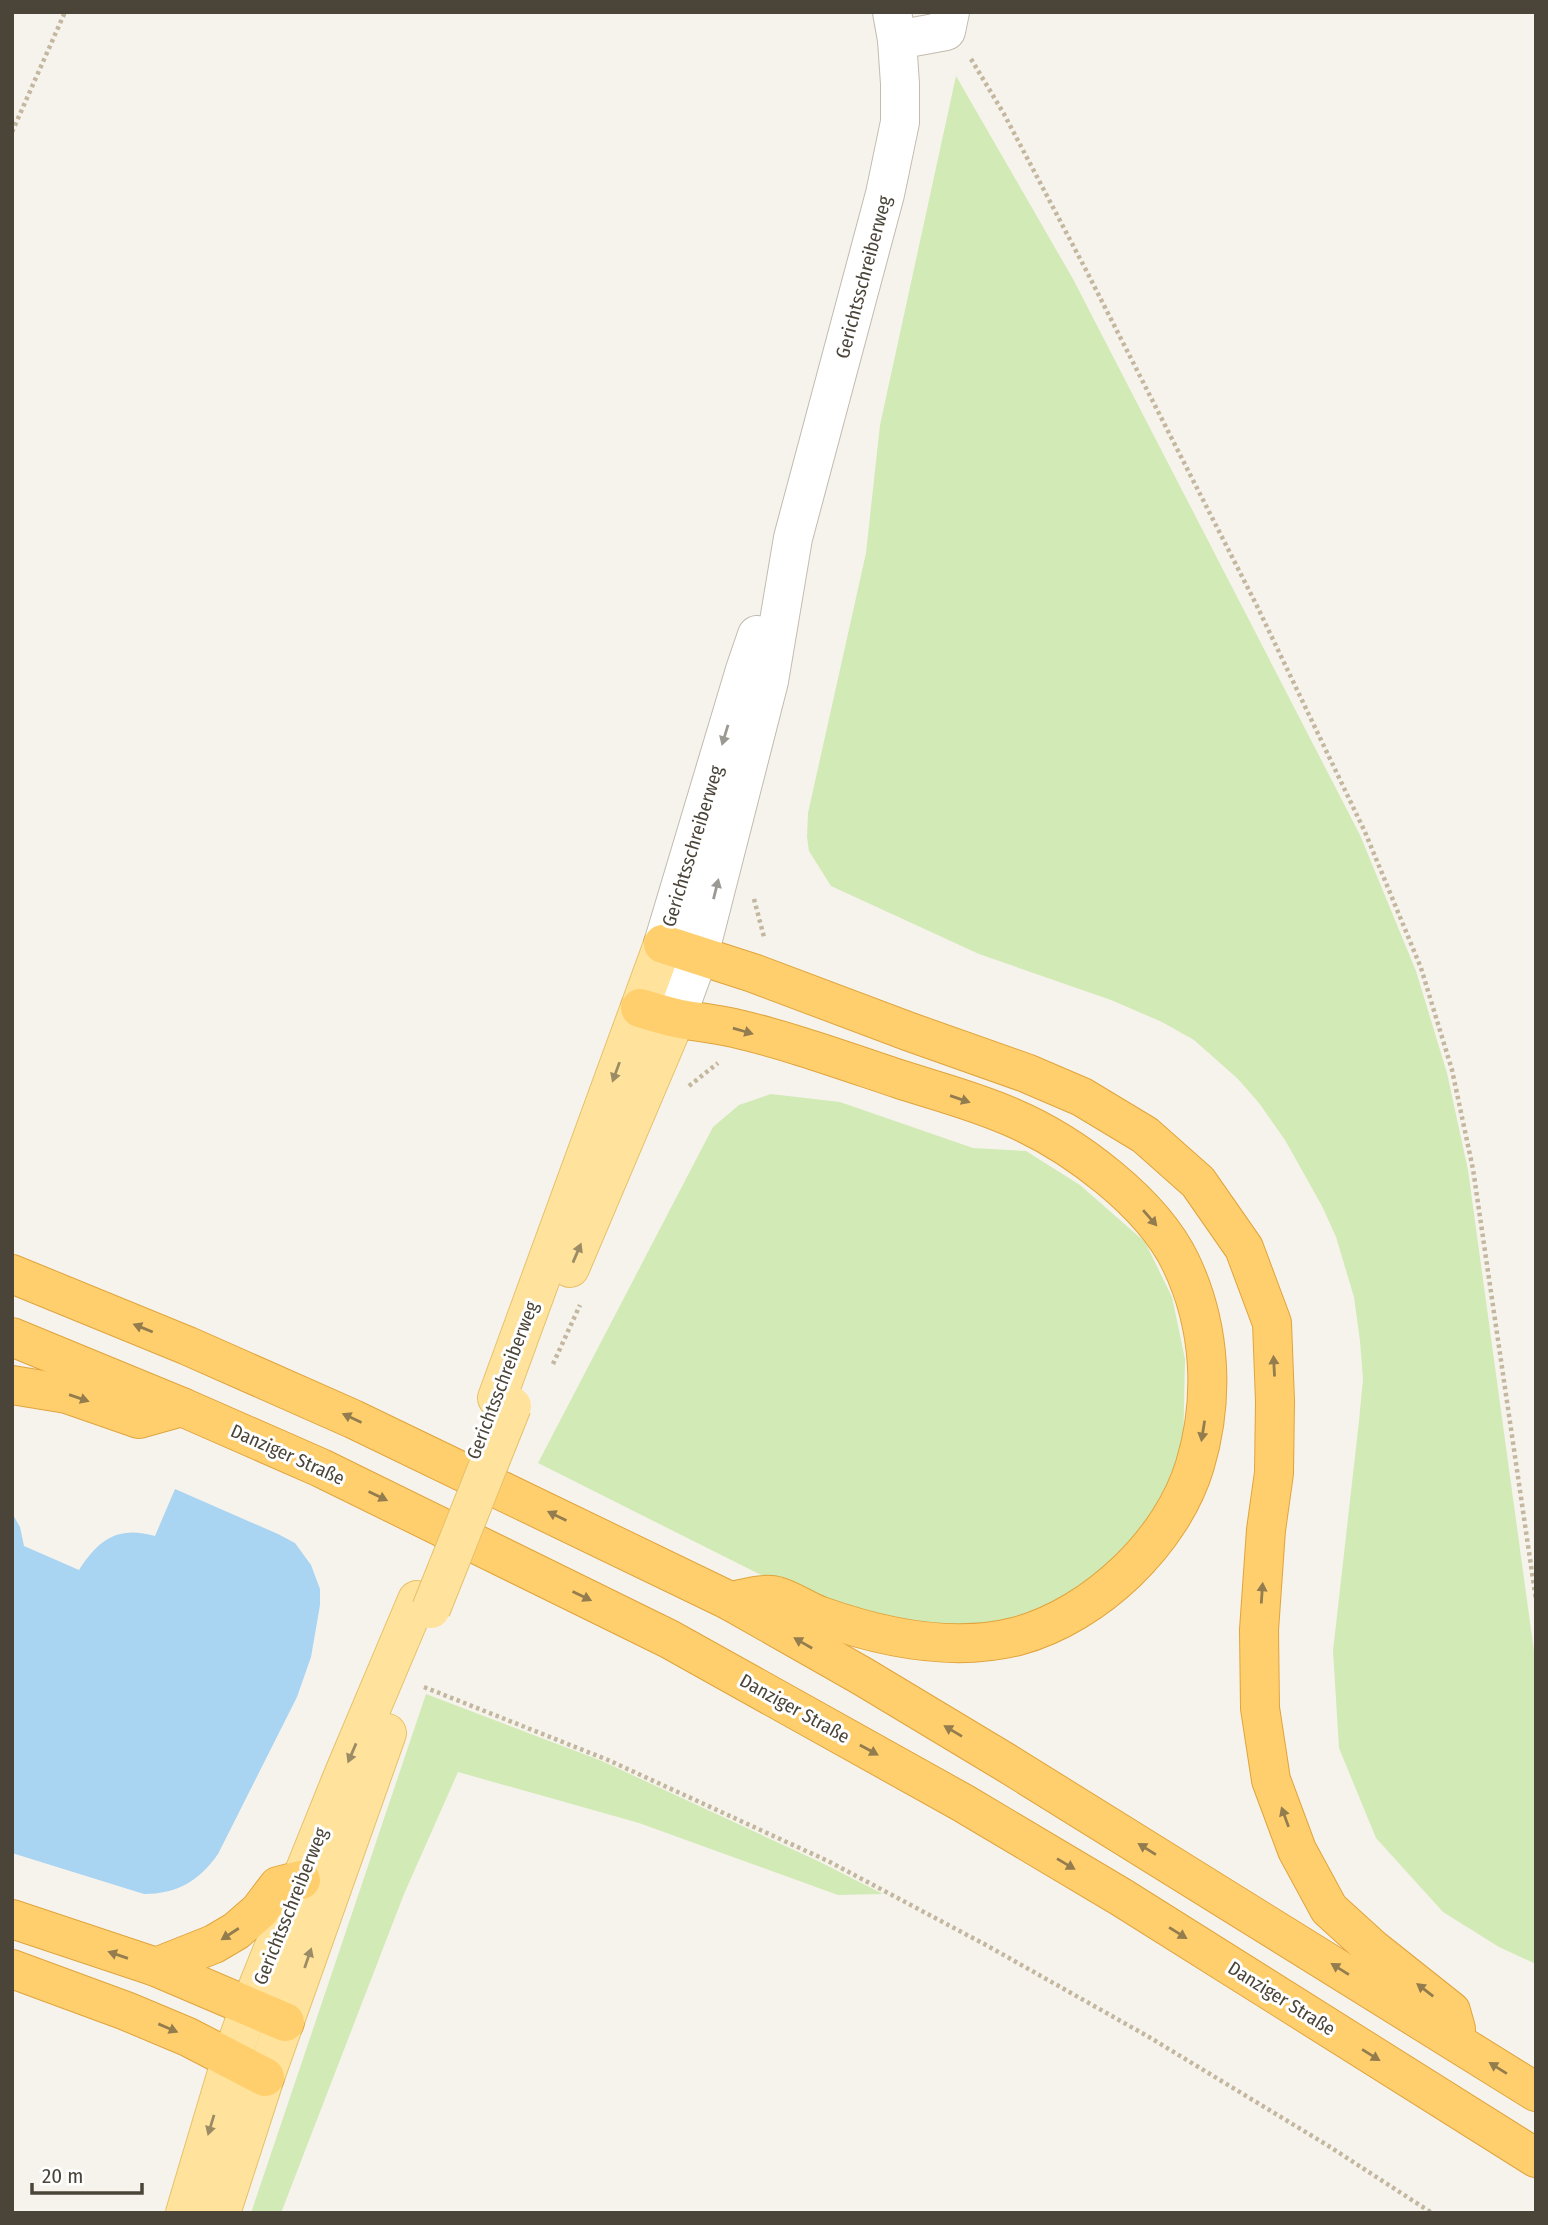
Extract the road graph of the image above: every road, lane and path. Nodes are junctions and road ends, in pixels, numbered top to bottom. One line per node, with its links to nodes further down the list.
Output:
1 (65, 12): 4 (path)
2 (948, 22): 3 (street); 15 (path)
3 (895, 26): 5 (street, Gerichtsschreiberweg)
4 (12, 132)
5 (793, 538): 6 (street, Gerichtsschreiberweg, one-way to 6); 7 (street, Gerichtsschreiberweg, one-way to 5)
6 (663, 944): 7 (highway); 8 (main road, Gerichtsschreiberweg)
7 (699, 955): 9 (street, Gerichtsschreiberweg); 25 (highway, one-way to 7)
8 (640, 1008): 9 (highway); 13 (main road, Gerichtsschreiberweg, one-way to 13)
9 (676, 1018): 13 (main road, Gerichtsschreiberweg, one-way to 9); 16 (highway, one-way to 16)
10 (12, 1274): 16 (highway, one-way to 10)
11 (12, 1337): 14 (highway, Danziger Straße)
12 (12, 1385): 14 (highway, one-way to 14)
13 (504, 1402): 17 (main road, Gerichtsschreiberweg)
14 (182, 1407): 29 (highway, Danziger Straße, one-way to 29)
15 (1536, 1600)
16 (730, 1601): 25 (highway, one-way to 16)
17 (424, 1605): 19 (main road, Gerichtsschreiberweg, one-way to 19); 24 (main road, Gerichtsschreiberweg, one-way to 17)
18 (424, 1687): 32 (path)
19 (301, 1880): 21 (highway, one-way to 21); 23 (main road, Gerichtsschreiberweg)
20 (12, 1919): 21 (highway, one-way to 20)
21 (156, 1967): 23 (highway)
22 (12, 1969): 26 (highway, one-way to 26)
23 (250, 2006): 24 (highway); 26 (main road, Gerichtsschreiberweg)
24 (285, 2022): 27 (main road, Gerichtsschreiberweg)
25 (1461, 2044): 28 (highway, one-way to 25)
26 (231, 2060): 27 (highway); 30 (main road, Gerichtsschreiberweg, one-way to 30)
27 (265, 2077): 31 (main road, Gerichtsschreiberweg)
28 (1536, 2092)
29 (1536, 2158)
30 (185, 2213)
31 (221, 2213)
32 (1432, 2213)

